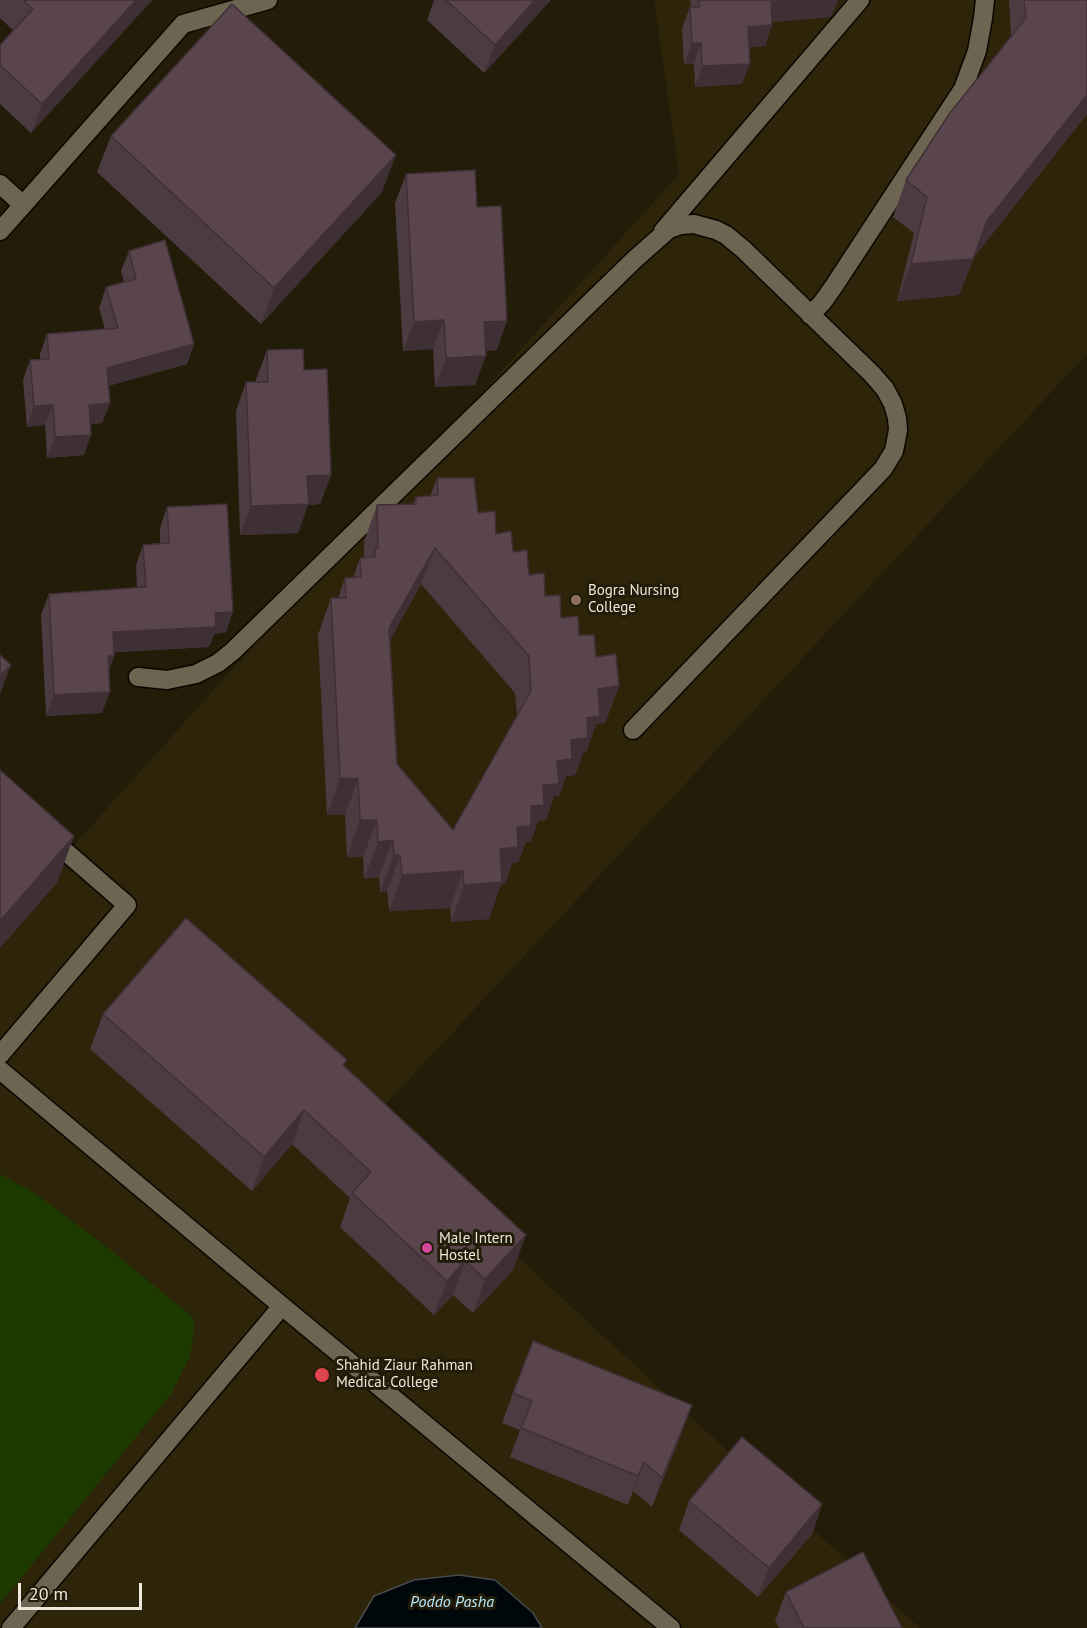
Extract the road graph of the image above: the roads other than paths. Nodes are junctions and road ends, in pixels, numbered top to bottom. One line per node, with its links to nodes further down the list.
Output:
1 (268, 0): 5 (lane)
2 (860, 0): 7 (lane)
3 (985, 0): 8 (lane)
4 (0, 184): 5 (lane)
5 (22, 204): 6 (lane)
6 (0, 231)
7 (656, 239): 8 (lane); 9 (lane)
8 (810, 315): 10 (lane)
9 (138, 677)
10 (633, 730)
11 (36, 827): 12 (lane)
12 (0, 1054)
13 (0, 1070): 14 (lane)
14 (282, 1306): 15 (lane); 16 (lane)
15 (11, 1628)
16 (671, 1628)

